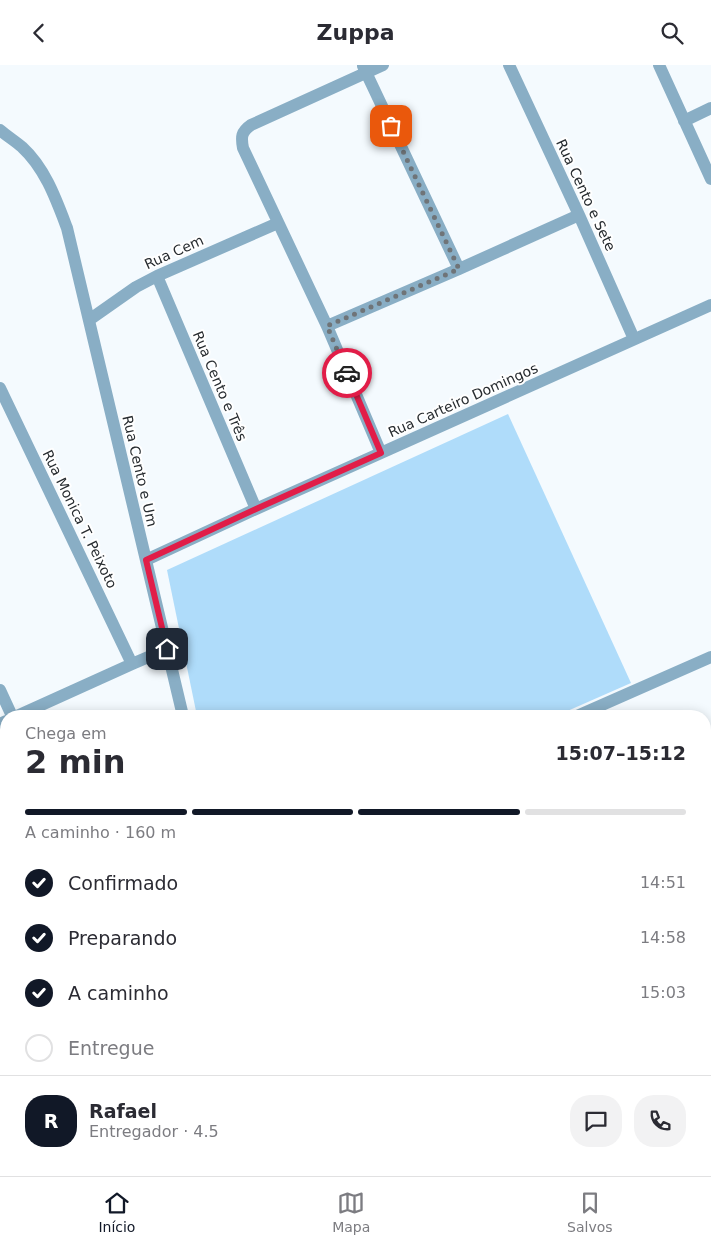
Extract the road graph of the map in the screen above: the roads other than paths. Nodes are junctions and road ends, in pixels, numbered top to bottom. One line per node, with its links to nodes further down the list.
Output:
1 (383, 65): 4 (street)
2 (509, 65): 9 (street, Rua Cento e Sete)
3 (659, 65): 6 (street)
4 (364, 69): 10 (street); 11 (street)
5 (711, 108): 6 (street)
6 (684, 121): 8 (street)
7 (0, 130): 14 (street, Rua Cento e Um)
8 (711, 179)
9 (579, 215): 11 (street); 16 (street, Rua Cento e Sete)
10 (278, 223): 12 (street, Rua Cem); 15 (street)
11 (459, 269): 15 (street)
12 (157, 276): 14 (street, Rua Cem); 19 (street, Rua Cento e Três)
13 (711, 305): 16 (street, Rua Carteiro Domingos)
14 (90, 320): 20 (street, Rua Cento e Um)
15 (327, 326): 18 (street)
16 (634, 339): 18 (street, Rua Carteiro Domingos)
17 (0, 388): 23 (street, Rua Monica T. Peixoto)
18 (381, 453): 19 (street, Rua Carteiro Domingos)
19 (256, 509): 20 (street, Rua Carteiro Domingos)
20 (146, 560): 21 (street, Rua Cento e Um)
21 (167, 649): 23 (street); 27 (street, Rua Cento e Um)
22 (711, 657): 28 (street)
23 (132, 664): 26 (street)
24 (0, 690): 25 (street)
25 (9, 710)
26 (30, 710)
27 (182, 710)
28 (591, 710)

